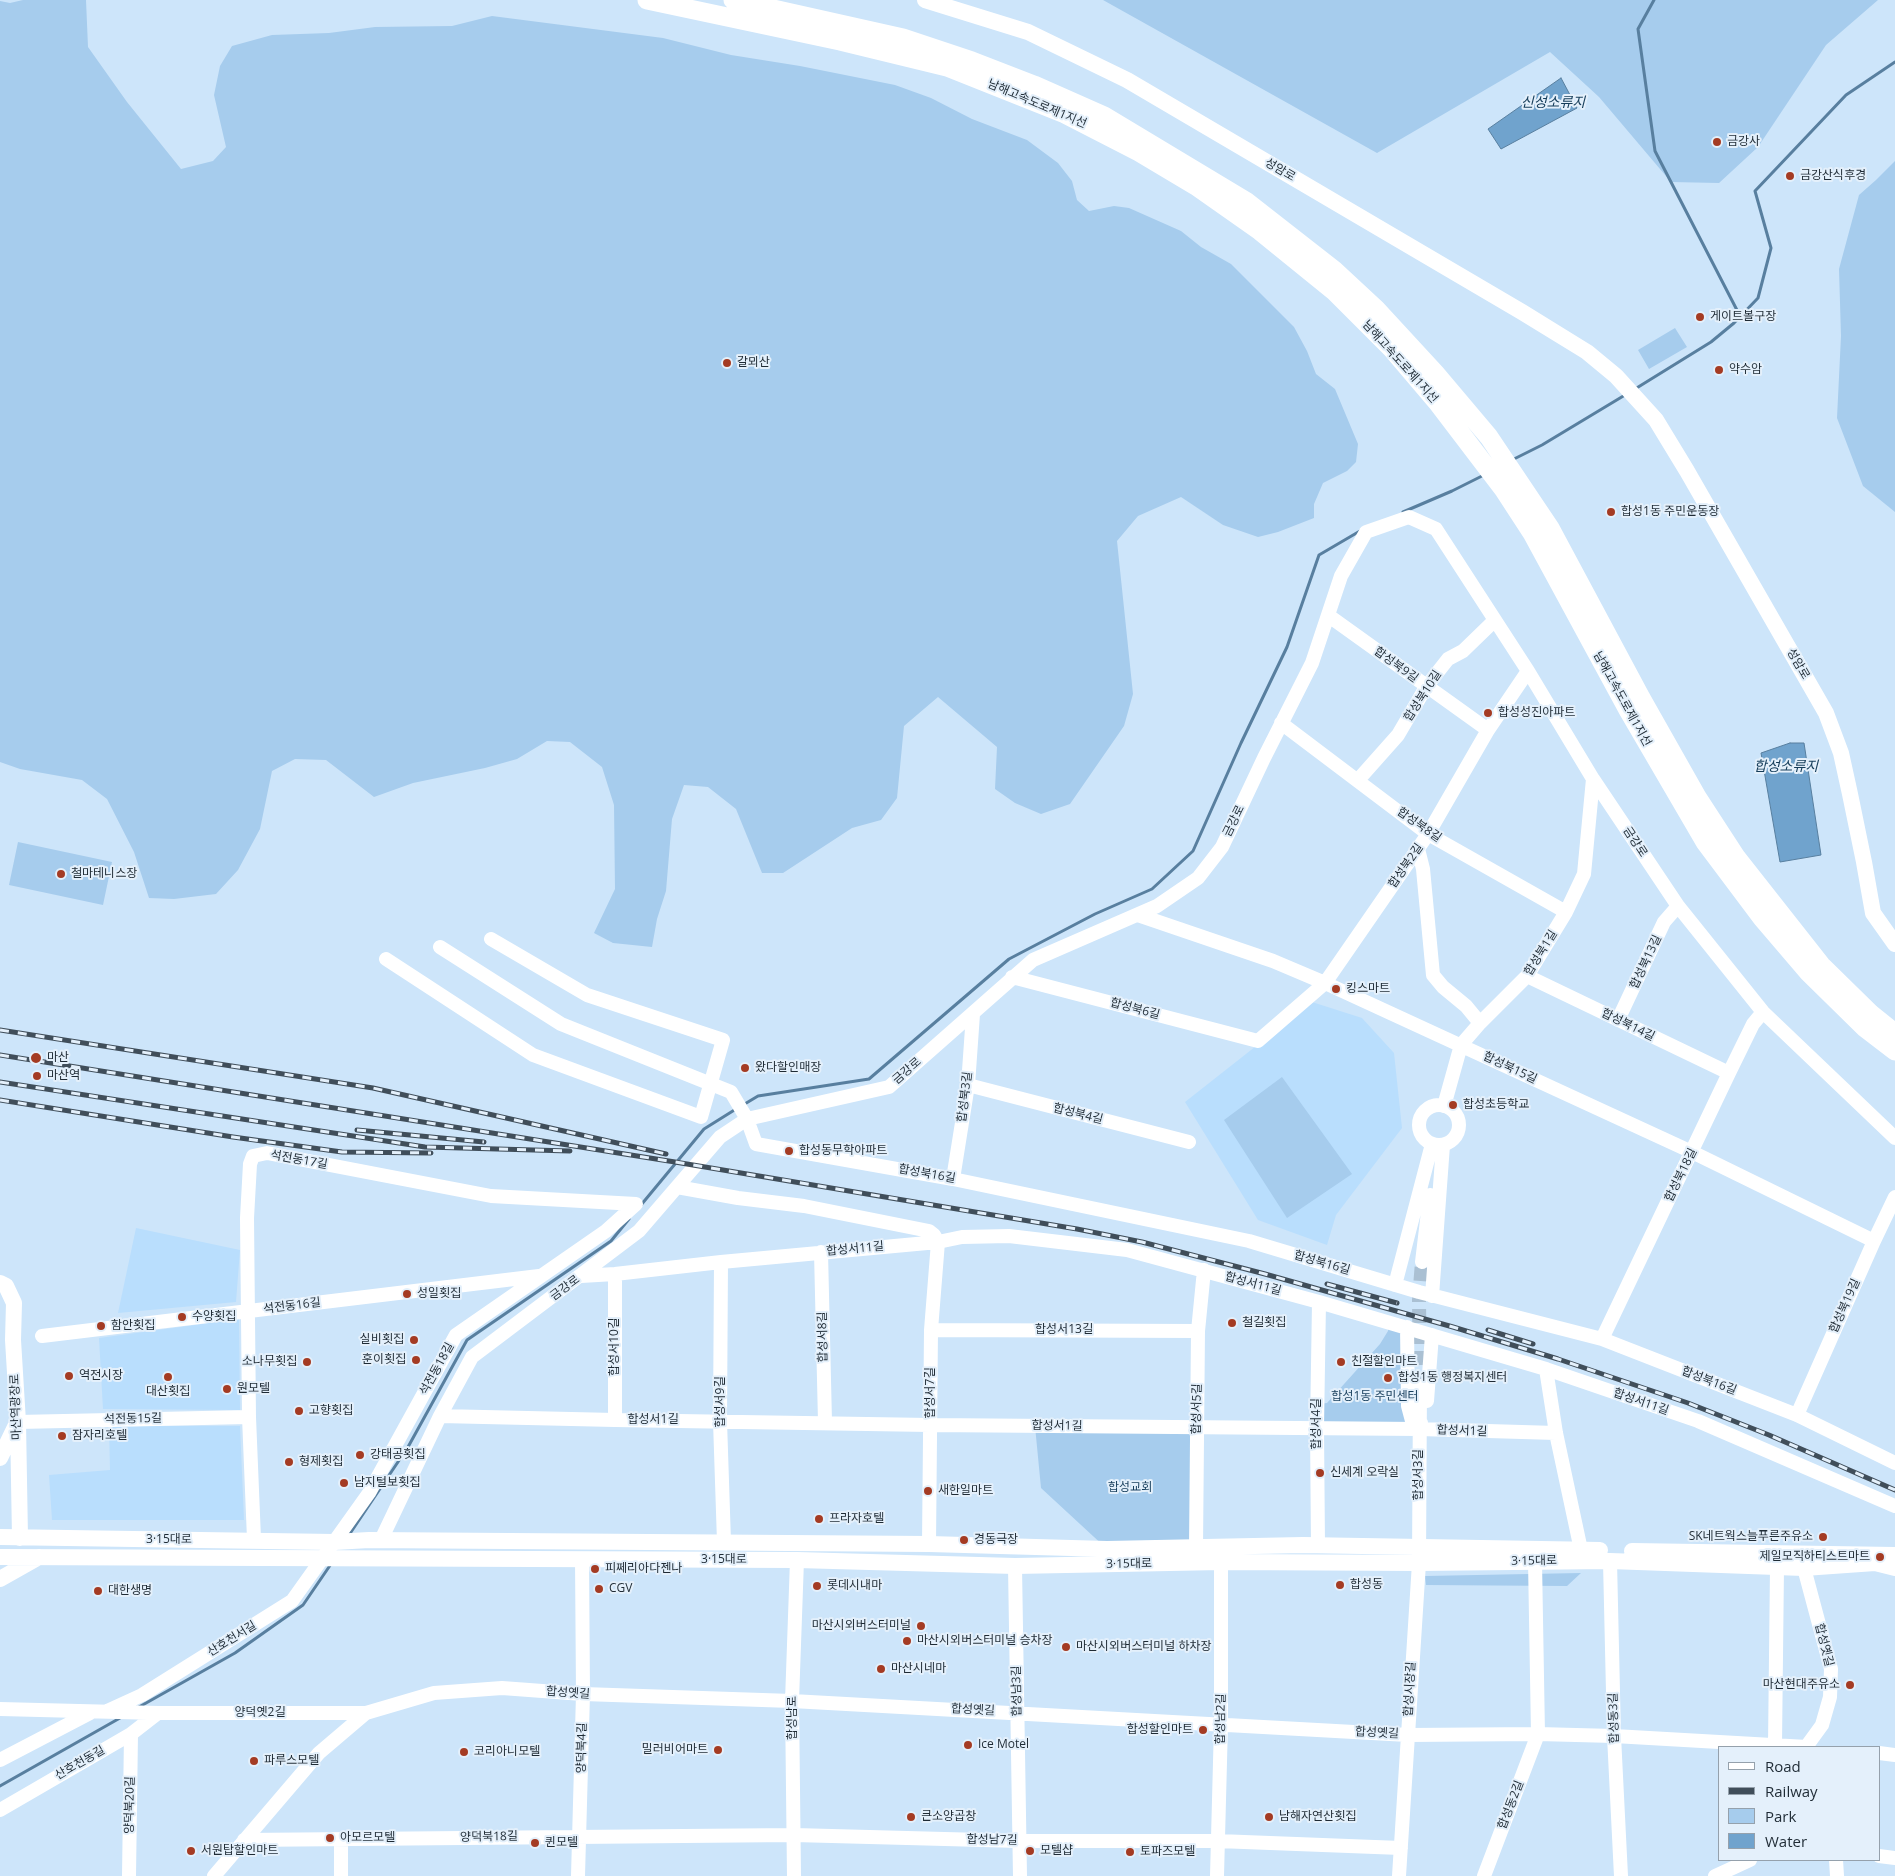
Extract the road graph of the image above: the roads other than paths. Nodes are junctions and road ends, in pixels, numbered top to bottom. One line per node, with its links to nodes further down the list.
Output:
1 (647, 0): 4 (highway, 남해고속도로제1지선)
2 (733, 0): 4 (highway, 남해고속도로제1지선)
3 (925, 0): 19 (main road, 성암로)
4 (1511, 485): 29 (highway, 남해고속도로제1지선); 32 (highway, 남해고속도로제1지선)
5 (1329, 616): 6 (street, 금강로); 8 (street, 합성북9길); 9 (street, 금강로)
6 (1496, 620): 7 (street, 금강로); 8 (street, 합성북10길)
7 (1528, 671): 10 (street, 합성북2길); 11 (street, 금강로)
8 (1426, 687): 10 (street, 합성북9길); 12 (street, 합성북10길)
9 (1281, 723): 12 (street, 합성북8길); 17 (street, 금강로)
10 (1488, 730): 13 (street, 합성북2길)
11 (1593, 778): 15 (street, 금강로); 16 (street, 합성북1길)
12 (1358, 780): 13 (street, 합성북8길)
13 (1428, 834): 14 (street, 합성북2길); 16 (street, 합성북8길)
14 (1418, 850): 24 (street, 합성북2길); 28 (street)
15 (1678, 906): 25 (street, 금강로); 27 (street, 합성북13길)
16 (1566, 912): 22 (street, 합성북1길)
17 (1138, 915): 23 (street, 금강로); 24 (street, 합성북15길)
18 (491, 939): 34 (street)
19 (1895, 944)
20 (440, 947): 34 (street)
21 (386, 959): 34 (street)
22 (1527, 976): 27 (street, 합성북14길); 28 (street, 합성북1길)
23 (1012, 977): 26 (street, 금강로); 30 (street, 합성북6길)
24 (1325, 983): 30 (street, 합성북2길); 31 (street, 합성북15길)
25 (1763, 1012): 33 (street, 합성북18길); 38 (street, 금강로)
26 (973, 1014): 35 (street, 합성북3길); 37 (street, 금강로)
27 (1618, 1020): 33 (street, 합성북14길)
28 (1480, 1023): 31 (street, 합성북1길)
29 (1895, 1033)
30 (1258, 1041)
31 (1461, 1045): 36 (street, 합성북1길); 41 (street, 합성북15길)
32 (1895, 1051)
33 (1729, 1073): 41 (street, 합성북18길)
34 (710, 1084): 37 (street)
35 (968, 1085): 39 (street, 합성북4길); 42 (street, 합성북3길)
36 (1444, 1106): 40 (street); 40 (street)
37 (746, 1117): 42 (street, 합성북16길); 43 (street, 금강로)
38 (1895, 1138)
39 (1189, 1142)
40 (1437, 1144): 50 (street); 56 (street); 57 (street)
41 (1692, 1152): 46 (street, 합성북15길); 65 (street, 합성북18길)
42 (953, 1179): 56 (street, 합성북16길)
43 (677, 1187): 47 (street); 54 (street, 금강로)
44 (1895, 1197): 46 (street, 합성북19길)
45 (636, 1204): 53 (street, 석전동18길); 59 (street, 석전동17길)
46 (1874, 1241): 68 (street, 합성북19길)
47 (938, 1242): 48 (street, 합성서11길); 51 (street, 합성서11길); 61 (street, 합성서7길)
48 (821, 1252): 49 (street, 합성서11길); 74 (street, 합성서8길)
49 (721, 1262): 52 (street, 합성서11길); 72 (street, 합성서9길)
50 (1422, 1262)
51 (1204, 1270): 58 (street, 합성서11길); 62 (street, 합성서5길)
52 (615, 1274): 54 (street, 합성서11길); 71 (street, 합성서10길)
53 (542, 1275): 59 (street, 석전동16길); 87 (street, 석전동18길)
54 (581, 1276): 69 (street, 금강로)
55 (0, 1283): 73 (main road, 마산역광장로)
56 (1395, 1284): 57 (street, 합성북16길)
57 (1432, 1296): 65 (street, 합성북16길)
58 (1318, 1302): 60 (street, 합성서11길); 78 (street, 합성서4길)
59 (248, 1311): 63 (street, 석전동16길); 70 (street, 석전동17길)
60 (1407, 1327): 64 (street, 합성서11길); 77 (street)
61 (931, 1330): 62 (street, 합성서13길); 75 (street, 합성서7길)
62 (1198, 1330): 76 (street, 합성서5길)
63 (42, 1336)
64 (1432, 1336): 66 (street, 합성서11길); 77 (street)
65 (1602, 1339): 68 (street, 합성북16길)
66 (1546, 1369): 79 (street); 82 (street, 합성서11길)
67 (1420, 1386): 77 (street, 합성서3길)
68 (1797, 1415): 81 (street, 합성북16길)
69 (440, 1416): 71 (street, 합성서1길); 86 (street, 금강로)
70 (248, 1417): 73 (street, 석전동15길); 85 (street, 석전동17길)
71 (615, 1420): 72 (street, 합성서1길)
72 (720, 1420): 74 (street, 합성서1길); 88 (street, 합성서9길)
73 (18, 1422): 80 (main road); 84 (main road, 마산역광장로)
74 (825, 1422): 75 (street, 합성서1길)
75 (930, 1425): 76 (street, 합성서1길); 89 (street, 합성서7길)
76 (1196, 1427): 78 (street, 합성서1길); 91 (street, 합성서5길)
77 (1419, 1427): 78 (street, 합성서1길); 79 (street, 합성서1길); 93 (street, 합성서3길)
78 (1317, 1428): 90 (street, 합성서4길)
79 (1556, 1433): 92 (street)
80 (0, 1458)
81 (1895, 1463)
82 (1895, 1506)
83 (0, 1537): 84 (main road, 3·15대로)
84 (20, 1538): 85 (main road, 3·15대로)
85 (254, 1539): 87 (main road, 3·15대로)
86 (375, 1540): 87 (main road, 3·15대로); 88 (main road, 3·15대로)
87 (336, 1542): 97 (street, 산호천서길)
88 (724, 1542): 89 (main road, 3·15대로)
89 (929, 1544): 91 (main road, 3·15대로)
90 (1318, 1546): 91 (main road, 3·15대로); 93 (main road, 3·15대로)
91 (1196, 1547)
92 (1581, 1550): 93 (main road, 3·15대로); 95 (main road, 3·15대로)
93 (1418, 1555): 100 (main road, 3·15대로); 102 (main road, 3·15대로); 119 (street, 합성시장길)
94 (0, 1556): 96 (main road, 3·15대로)
95 (1895, 1556)
96 (39, 1557): 97 (main road, 3·15대로); 107 (main road)
97 (324, 1558): 98 (main road, 3·15대로); 111 (street, 산호천서길)
98 (582, 1559): 99 (main road, 3·15대로); 108 (street, 양덕북4길)
99 (796, 1560): 103 (main road, 3·15대로); 109 (street, 합성남로)
100 (1535, 1561): 101 (main road, 3·15대로); 118 (street)
101 (1610, 1561): 104 (main road, 3·15대로); 120 (street, 합성동3길)
102 (1221, 1562): 103 (main road, 3·15대로); 116 (street, 합성남2길)
103 (1015, 1566): 114 (street, 합성남3길)
104 (1778, 1567): 105 (main road, 3·15대로); 121 (street)
105 (1804, 1568): 106 (main road, 3·15대로); 123 (street, 합성옛길)
106 (1895, 1568)
107 (0, 1579)
108 (583, 1694): 109 (street, 합성옛길); 115 (street, 합성옛길); 129 (street, 양덕북4길)
109 (792, 1701): 114 (street, 합성옛길); 128 (street, 합성남로)
110 (0, 1709): 112 (street)
111 (113, 1711): 112 (street); 113 (street, 양덕옛2길)
112 (92, 1712): 126 (street)
113 (155, 1713): 115 (street, 양덕옛2길); 117 (street, 산호천동길)
114 (1017, 1713): 116 (street, 합성옛길); 132 (street, 합성남3길)
115 (366, 1714): 131 (street, 합성옛길)
116 (1222, 1724): 119 (street, 합성옛길); 133 (street, 합성남2길)
117 (131, 1734): 127 (street, 산호천동길); 139 (street, 양덕북20길)
118 (1538, 1734): 119 (street, 합성옛길); 120 (street, 합성옛길); 147 (street, 합성동2길)
119 (1408, 1735): 134 (street, 합성시장길)
120 (1614, 1736): 121 (street, 합성옛길); 148 (street, 합성동3길)
121 (1775, 1745): 122 (street, 합성옛길)
122 (1790, 1746)
123 (1807, 1746)
124 (1880, 1753): 125 (street)
125 (1895, 1755)
126 (0, 1760)
127 (0, 1810)
128 (794, 1835): 129 (street, 양덕북18길); 132 (street, 합성남7길); 143 (street, 합성남로)
129 (580, 1836): 130 (street, 양덕북18길); 142 (street, 양덕북4길)
130 (341, 1839): 131 (street, 양덕북18길); 141 (street)
131 (244, 1840): 140 (street, 합성옛길)
132 (1020, 1841): 133 (street, 합성남7길); 144 (street, 합성남3길)
133 (1218, 1841): 134 (street, 합성남7길); 145 (street, 합성남2길)
134 (1401, 1848): 146 (street, 합성시장길)
135 (1880, 1856): 136 (street)
136 (1895, 1858)
137 (1748, 1861): 149 (street)
138 (1836, 1861): 150 (street)
139 (129, 1876)
140 (214, 1876)
141 (341, 1876)
142 (578, 1876)
143 (794, 1876)
144 (1020, 1876)
145 (1217, 1876)
146 (1399, 1876)
147 (1484, 1876)
148 (1621, 1876)
149 (1715, 1876)
150 (1837, 1876)

